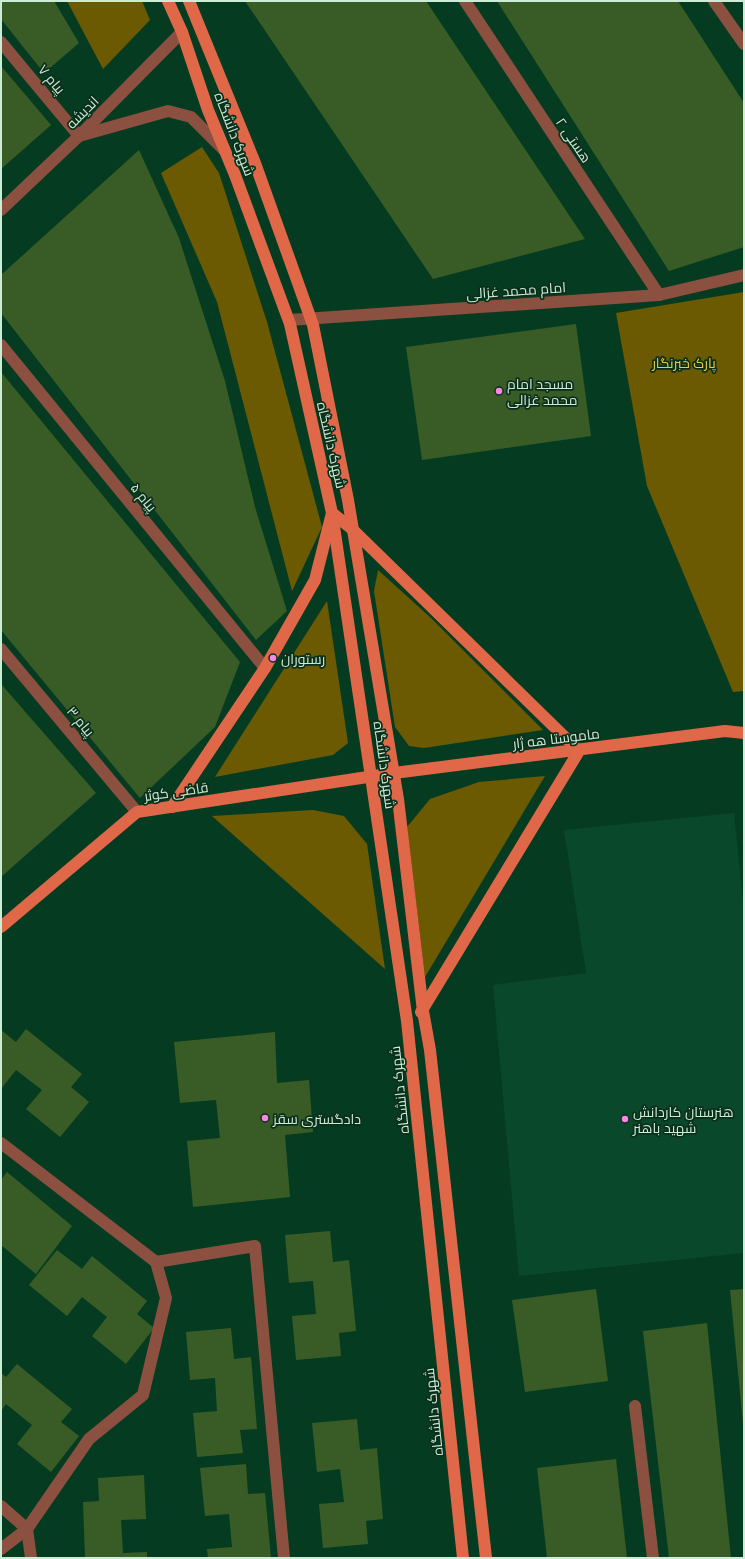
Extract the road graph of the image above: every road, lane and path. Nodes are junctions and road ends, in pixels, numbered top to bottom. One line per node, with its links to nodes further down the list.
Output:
1 (168, 1): 5 (main road, شهرک دانشگاه)
2 (189, 1): 13 (main road)
3 (465, 1): 12 (street, هستی ۲)
4 (714, 1): 7 (street)
5 (182, 32): 8 (street, اندیشه); 9 (main road, شهرک دانشگاه)
6 (1, 42): 8 (street, پیام ۷)
7 (744, 44)
8 (79, 136): 9 (street); 10 (street, اندیشه)
9 (224, 150): 14 (main road, شهرک دانشگاه)
10 (1, 210)
11 (744, 275): 12 (street, امام محمد غزالی)
12 (659, 295): 13 (street, امام محمد غزالی)
13 (311, 319): 14 (street, امام محمد غزالی); 17 (main road)
14 (288, 320): 16 (main road, شهرک دانشگاه)
15 (1, 345): 19 (street, پیام ۵)
16 (332, 513): 17 (main road); 19 (main road); 23 (main road, شهرک دانشگاه)
17 (352, 528): 21 (main road); 22 (main road)
18 (1, 649): 25 (street, پیام ۳)
19 (265, 668): 24 (main road)
20 (744, 733): 21 (main road, ماموستا هه ژار)
21 (579, 751): 22 (main road, ماموستا هه ژار); 27 (main road)
22 (394, 773): 23 (main road, ماموستا هه ژار); 27 (main road)
23 (372, 777): 24 (main road, قاضی کوثر); 28 (main road, شهرک دانشگاه)
24 (172, 807): 25 (main road, قاضی کوثر)
25 (137, 812): 26 (main road, قاضی کوثر)
26 (1, 927)
27 (423, 1011): 28 (main road); 38 (main road)
28 (407, 1021): 37 (main road, شهرک دانشگاه)
29 (1, 1143): 30 (street)
30 (156, 1262): 33 (street); 36 (street)
31 (635, 1406): 39 (street)
32 (1, 1506): 33 (street)
33 (27, 1529): 34 (street); 35 (street)
34 (1, 1549)
35 (31, 1558)
36 (284, 1558)
37 (463, 1558)
38 (486, 1558)
39 (653, 1558)

